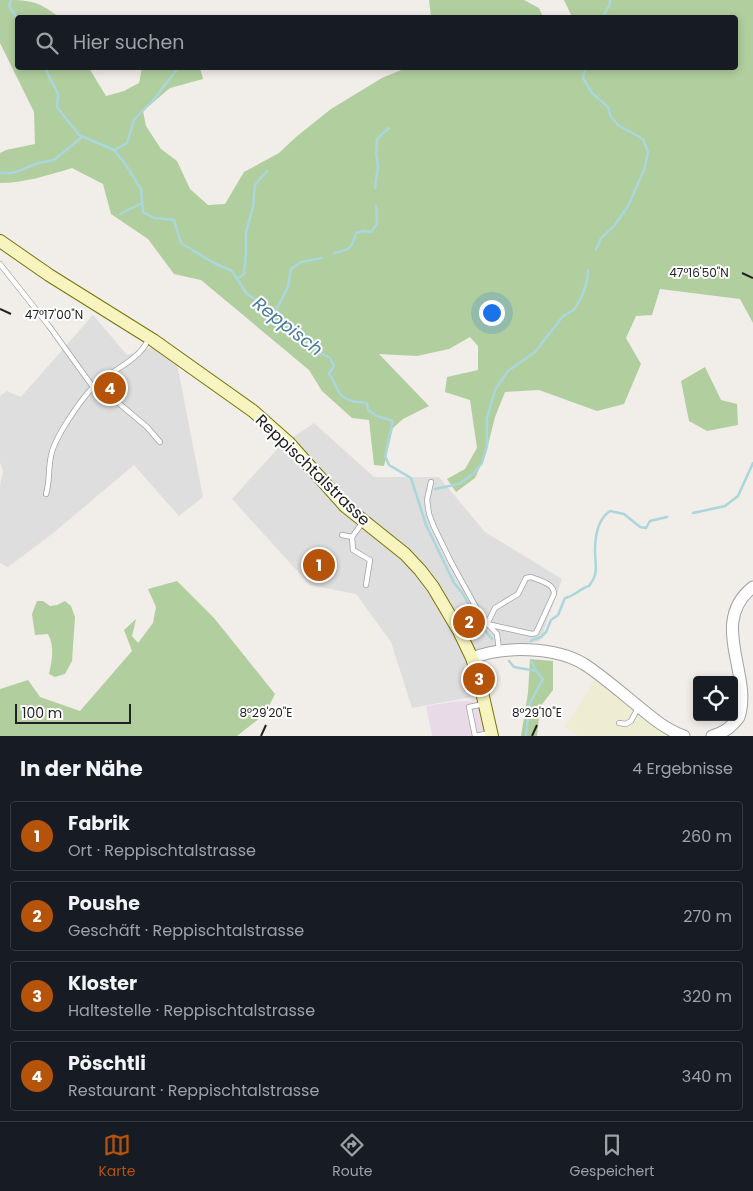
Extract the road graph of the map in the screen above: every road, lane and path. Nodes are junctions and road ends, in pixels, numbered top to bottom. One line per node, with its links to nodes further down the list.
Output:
1 (0, 241): 3 (main road, Reppischtalstrasse)
2 (0, 264): 4 (lane)
3 (149, 337): 4 (lane); 8 (main road, Reppischtalstrasse)
4 (95, 386): 5 (lane); 7 (lane)
5 (160, 442)
6 (430, 482): 13 (lane)
7 (46, 494)
8 (364, 522): 10 (lane); 15 (main road, Reppischtalstrasse)
9 (342, 535): 10 (lane)
10 (352, 537): 11 (lane)
11 (366, 585)
12 (753, 587): 20 (street)
13 (487, 624): 13 (lane); 14 (lane)
14 (499, 650): 15 (street); 16 (street)
15 (472, 658): 18 (main road, Reppischtalstrasse)
16 (639, 707): 17 (lane); 19 (street)
17 (619, 723)
18 (492, 735)
19 (684, 736)
20 (712, 736)

